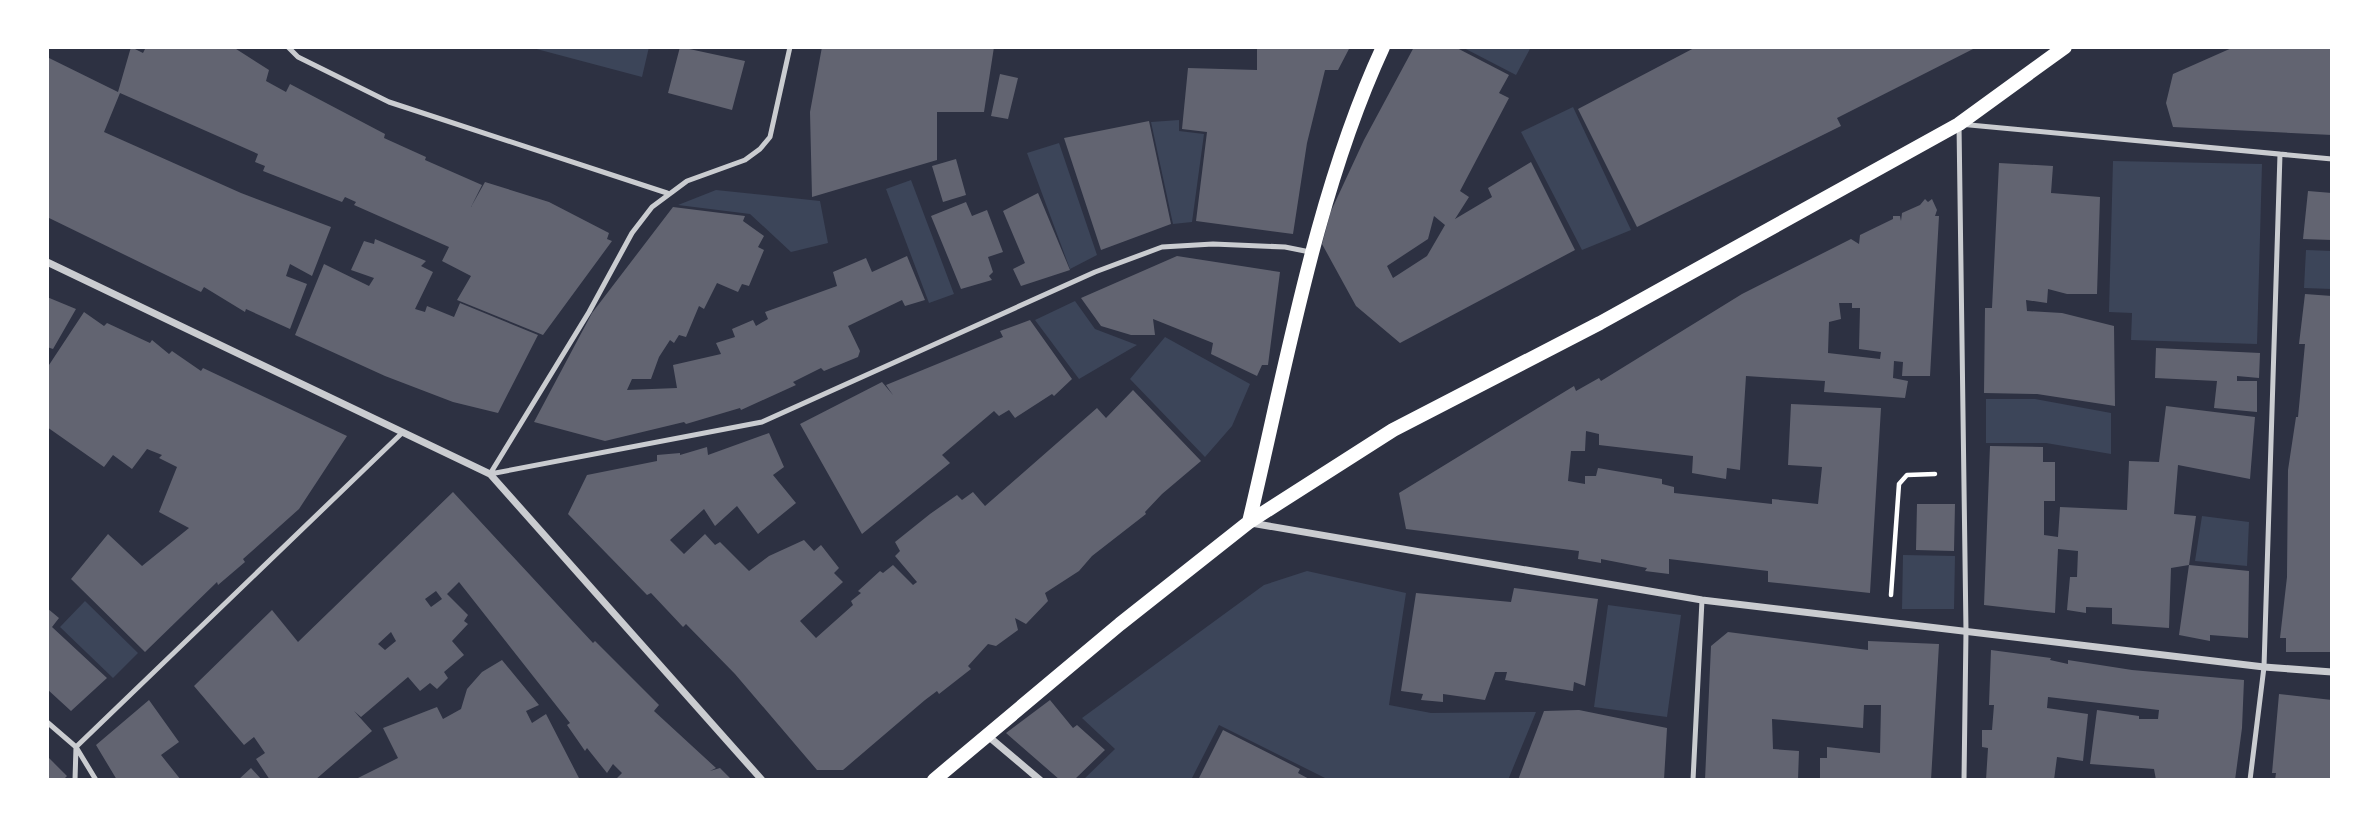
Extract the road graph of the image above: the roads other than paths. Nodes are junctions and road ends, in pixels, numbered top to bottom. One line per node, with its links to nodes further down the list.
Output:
1 (288, 47): 8 (lane)
2 (790, 47): 8 (lane)
3 (1383, 47): 9 (main road)
4 (2065, 47): 5 (main road)
5 (1959, 124): 6 (lane); 13 (main road); 15 (lane)
6 (2280, 154): 7 (lane); 16 (lane)
7 (2332, 159)
8 (667, 194): 12 (lane)
9 (1314, 253): 12 (lane); 13 (main road)
10 (47, 262): 11 (street)
11 (403, 432): 12 (street); 20 (lane)
12 (491, 474): 23 (street)
13 (1249, 523): 14 (street); 19 (main road)
14 (1703, 600): 15 (street); 26 (lane)
15 (1966, 631): 16 (street); 27 (lane)
16 (2264, 667): 17 (street); 28 (lane)
17 (2332, 672)
18 (47, 722): 20 (lane)
19 (988, 736): 24 (main road); 25 (street)
20 (76, 747): 21 (lane); 22 (lane)
21 (75, 780)
22 (96, 780)
23 (762, 780)
24 (934, 780)
25 (1041, 780)
26 (1693, 780)
27 (1964, 780)
28 (2250, 780)

